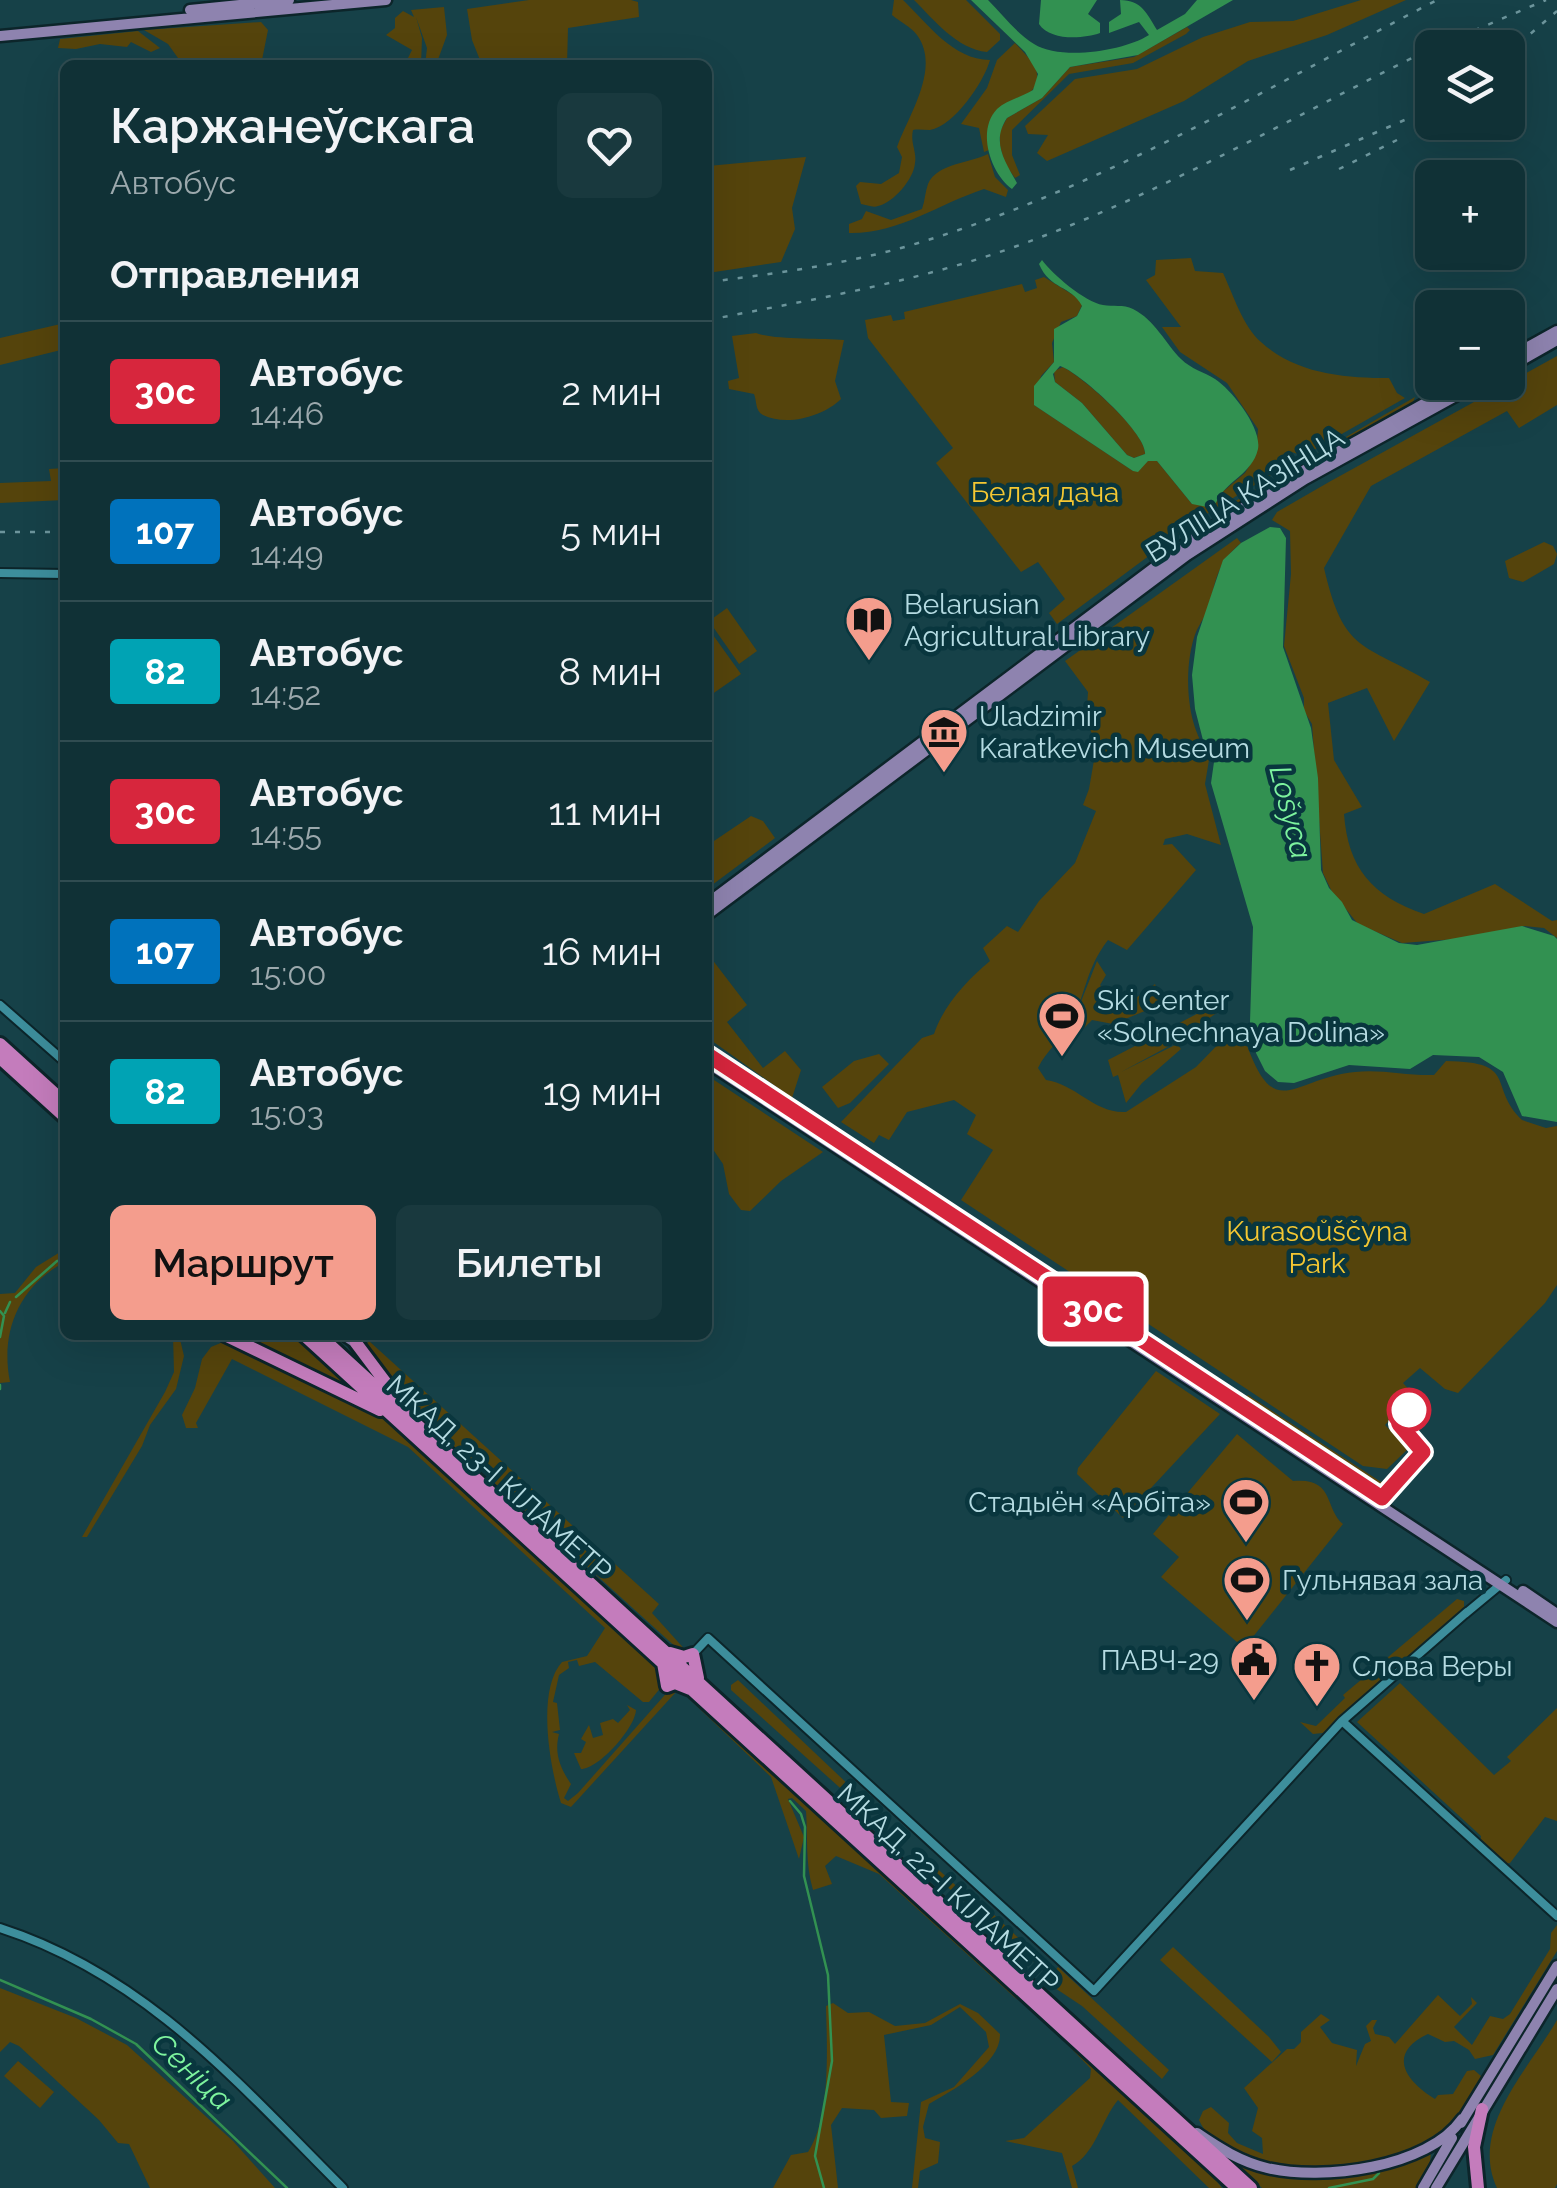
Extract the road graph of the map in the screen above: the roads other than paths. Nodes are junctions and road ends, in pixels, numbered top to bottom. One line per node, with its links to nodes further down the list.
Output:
1 (289, 0): 3 (main road)
2 (386, 0): 3 (main road)
3 (245, 9): 4 (main road)
4 (0, 34)
5 (1557, 331): 7 (main road)
6 (1557, 340): 7 (main road)
7 (1529, 352): 8 (main road); 9 (main road)
8 (1525, 353)
9 (1525, 355)
10 (1438, 400): 12 (main road, ВУЛІЦА КАЗІНЦА)
11 (1443, 400): 12 (main road, ВУЛІЦА КАЗІНЦА)
12 (1428, 407): 15 (main road, ВУЛІЦА КАЗІНЦА)
13 (0, 573): 14 (street)
14 (60, 574)
15 (947, 729): 16 (main road, ВУЛІЦА КАЗІНЦА); 17 (main road, ВУЛІЦА КАЗІНЦА)
16 (712, 901)
17 (712, 911)
18 (0, 1005): 21 (street)
19 (0, 1044): 24 (highway)
20 (0, 1058): 25 (highway)
21 (60, 1058)
22 (712, 1058): 32 (main road)
23 (712, 1066): 32 (main road)
24 (60, 1098)
25 (60, 1112)
26 (235, 1340): 30 (highway)
27 (310, 1340): 30 (highway, МКАД, 23-І КІЛАМЕТР)
28 (326, 1340): 31 (highway, МКАД, 23-І КІЛАМЕТР)
29 (352, 1340): 31 (highway)
30 (403, 1424): 36 (highway, МКАД, 23-І КІЛАМЕТР)
31 (419, 1424): 36 (highway, МКАД, 23-І КІЛАМЕТР)
32 (1504, 1582): 33 (main road); 34 (main road); 38 (street)
33 (1557, 1614)
34 (1557, 1622)
35 (694, 1654): 36 (highway); 37 (highway); 38 (street)
36 (664, 1655): 37 (highway, МКАД, 22-І КІЛАМЕТР); 37 (highway)
37 (698, 1686): 44 (highway, МКАД, 22-І КІЛАМЕТР); 47 (highway, МКАД, 22-І КІЛАМЕТР)
38 (1342, 1721): 39 (street)
39 (1557, 1916)
40 (0, 1928): 48 (street)
41 (1557, 1966): 45 (main road)
42 (1557, 1990): 43 (main road)
43 (1482, 2109): 45 (main road); 54 (highway)
44 (1182, 2123): 45 (main road); 47 (highway, МКАД, 22-І КІЛАМЕТР)
45 (1466, 2124): 46 (main road)
46 (1459, 2137): 52 (main road); 53 (main road)
47 (1202, 2152): 49 (highway); 50 (highway); 51 (highway)
48 (343, 2188)
49 (1224, 2188)
50 (1237, 2188)
51 (1252, 2188)
52 (1423, 2188)
53 (1436, 2188)
54 (1478, 2188)

